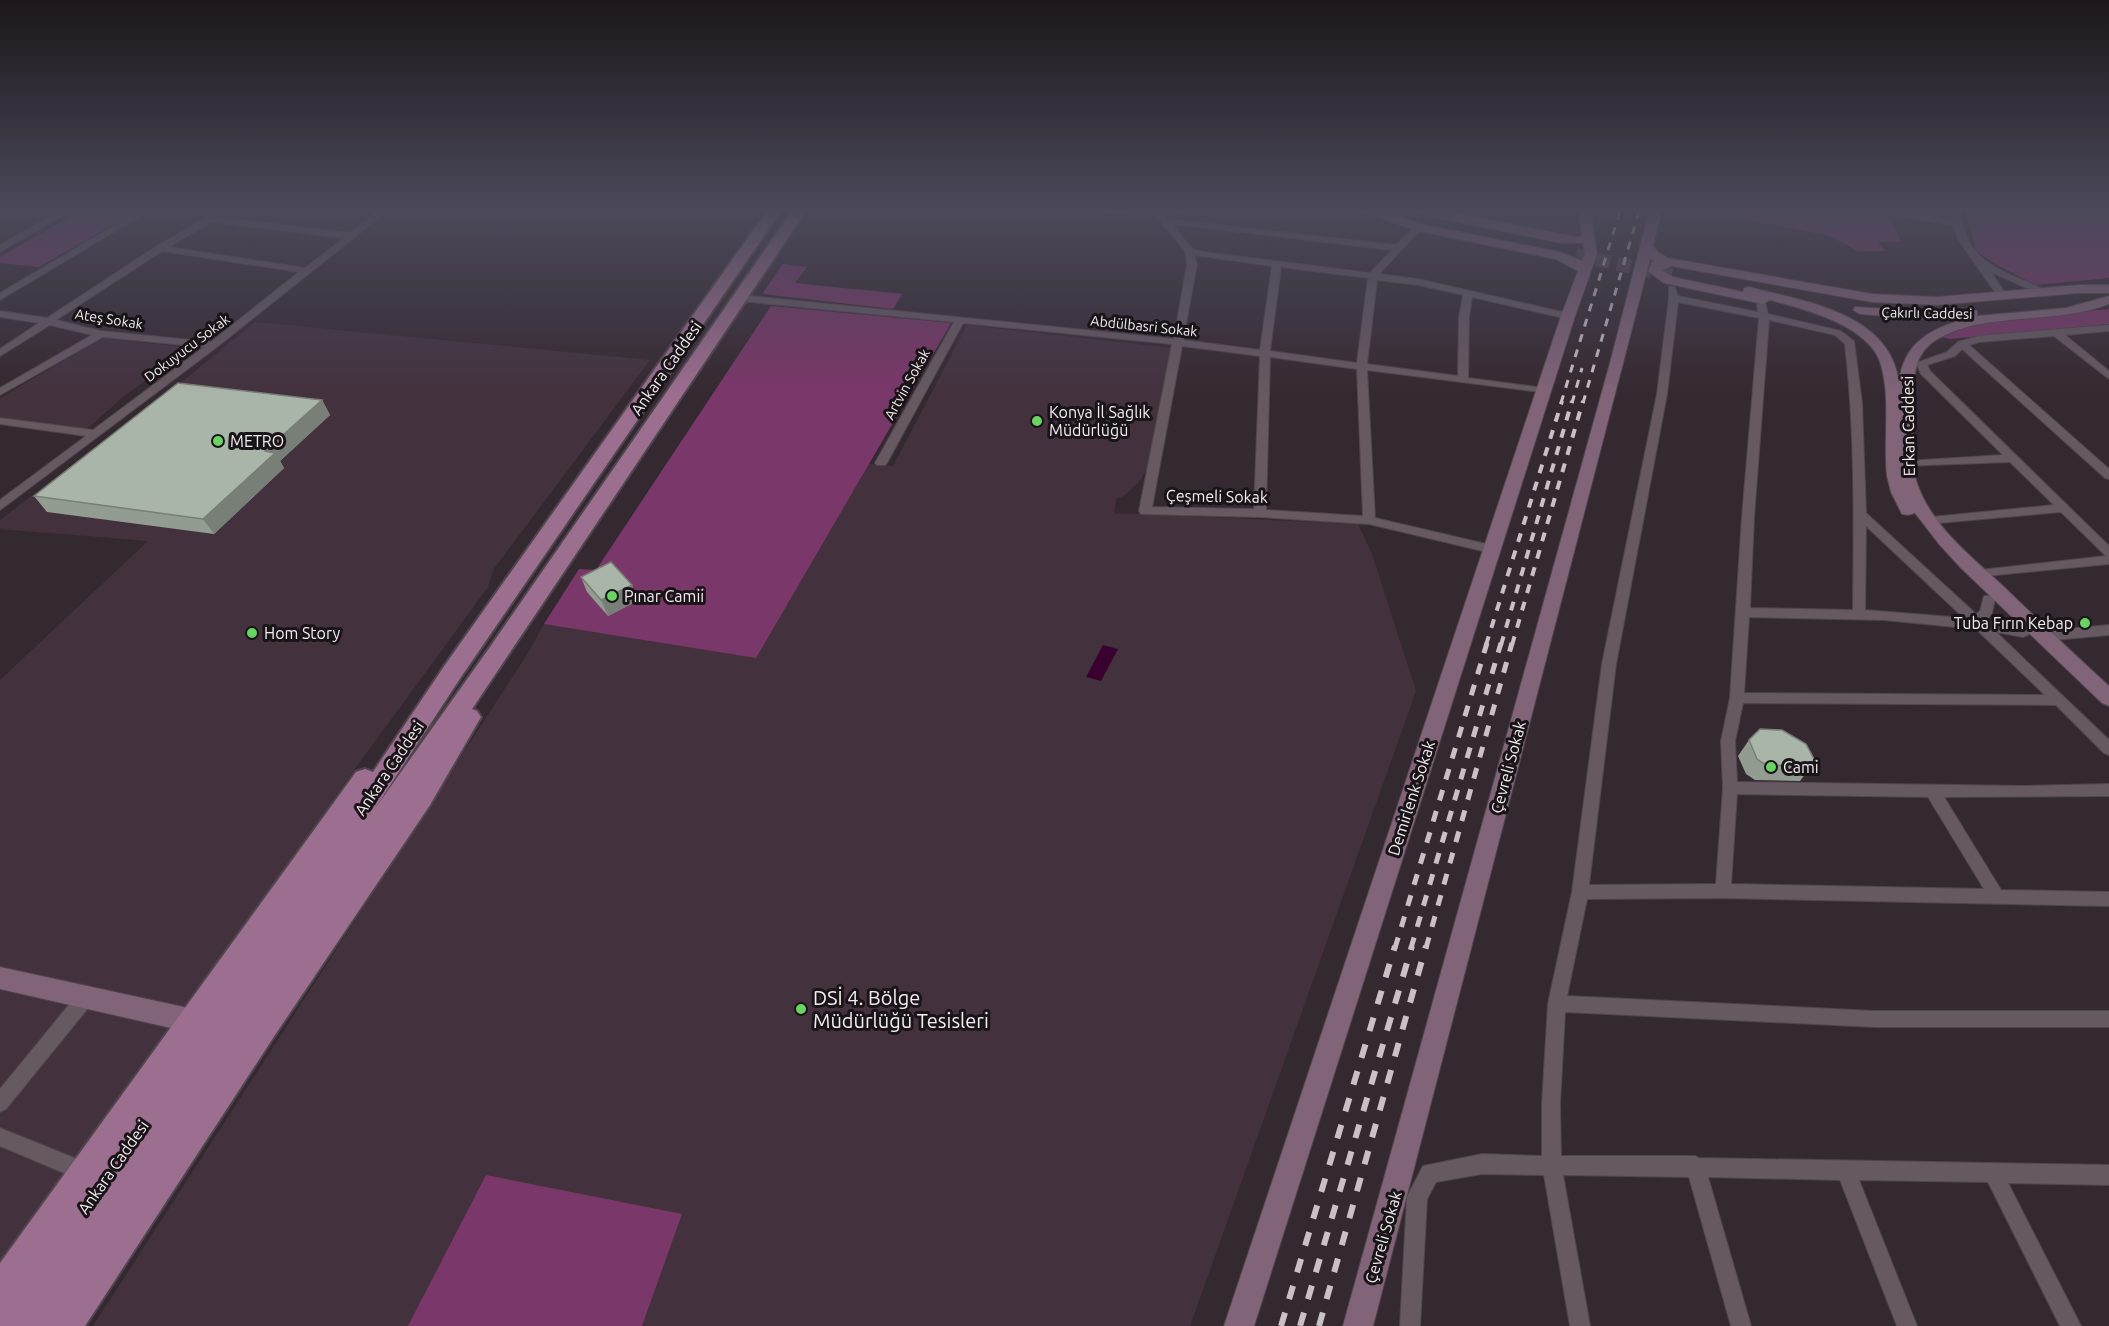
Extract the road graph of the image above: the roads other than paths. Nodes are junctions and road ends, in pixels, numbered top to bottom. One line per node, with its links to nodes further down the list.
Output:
1 (46, 270): 24 (street)
2 (126, 270): 32 (street)
3 (301, 270): 15 (street)
4 (733, 270): 71 (main road, Ankara Caddesi)
5 (759, 270): 25 (main road, Ankara Caddesi)
6 (1191, 270): 36 (street, Çeşmeli Sokak)
7 (1276, 270): 40 (street)
8 (1328, 270): 16 (street)
9 (1378, 270): 16 (street)
10 (1578, 270): 29 (main road, Demirlenk Sokak)
11 (1641, 270): 18 (main road, Çevreli Sokak)
12 (1667, 270): 17 (main road)
13 (1985, 270): 23 (street)
14 (1994, 270): 21 (street)
15 (308, 271): 38 (street, Dokuyucu Sokak)
16 (1373, 275): 22 (street); 41 (street)
17 (1673, 279): 18 (main road); 19 (main road, Çakırlı Caddesi); 20 (main road, Çakırlı Caddesi); 23 (main road); 30 (street); 52 (main road); 80 (street)
18 (1637, 288): 91 (main road, Çevreli Sokak)
19 (2109, 290): 21 (main road)
20 (1749, 291): 26 (main road, Çakırlı Caddesi); 52 (main road, Erkan Caddesi)
21 (2043, 292): 23 (main road)
22 (1468, 293): 29 (street); 43 (street)
23 (2002, 296)
24 (0, 297)
25 (740, 298): 31 (street, Abdülbasri Sokak); 70 (main road, Ankara Caddesi)
26 (2109, 300): 50 (main road, Erkan Caddesi)
27 (1762, 304): 30 (street)
28 (0, 314): 32 (street, Ateş Sokak)
29 (1568, 316): 44 (main road, Demirlenk Sokak)
30 (1764, 317): 56 (street); 64 (street)
31 (960, 320): 36 (street, Abdülbasri Sokak); 49 (street, Artvin Sokak)
32 (47, 321): 35 (street, Ateş Sokak); 39 (street)
33 (2109, 328): 34 (street)
34 (2056, 332): 37 (street); 42 (street)
35 (101, 333): 38 (street, Ateş Sokak); 45 (street)
36 (1178, 342): 40 (street, Abdülbasri Sokak); 55 (street, Çeşmeli Sokak)
37 (1962, 344): 48 (street); 51 (street)
38 (213, 345): 47 (street, Dokuyucu Sokak)
39 (0, 353)
40 (1265, 353): 41 (street, Abdülbasri Sokak); 55 (street)
41 (1362, 366): 43 (street, Abdülbasri Sokak); 57 (street)
42 (2109, 376)
43 (1463, 380): 44 (street, Abdülbasri Sokak)
44 (1544, 391): 59 (main road, Demirlenk Sokak)
45 (0, 392)
46 (0, 421): 47 (street)
47 (96, 434): 53 (street, Dokuyucu Sokak)
48 (2014, 458): 50 (street); 54 (street)
49 (881, 463)
50 (1906, 464): 58 (main road, Erkan Caddesi)
51 (2109, 475)
52 (1894, 479): 63 (main road, Erkan Caddesi)
53 (0, 506)
54 (2065, 508): 58 (street); 60 (street)
55 (1260, 513): 57 (street, Çeşmeli Sokak)
56 (1860, 514): 65 (street); 66 (street)
57 (1369, 520): 59 (street, Çeşmeli Sokak)
58 (1931, 521): 62 (main road, Erkan Caddesi)
59 (1491, 549): 103 (main road, Demirlenk Sokak)
60 (2109, 553)
61 (2109, 560): 62 (street)
62 (1980, 574): 69 (main road, Erkan Caddesi)
63 (1989, 599): 66 (street); 68 (main road, Erkan Caddesi)
64 (1743, 612): 65 (street); 72 (street)
65 (1859, 614): 66 (street)
66 (1976, 622): 68 (street); 74 (street)
67 (2109, 630): 69 (street)
68 (2024, 632): 75 (main road, Erkan Caddesi)
69 (2043, 636): 73 (main road, Erkan Caddesi)
70 (498, 653): 101 (main road, Ankara Caddesi); 102 (main road)
71 (453, 671): 88 (main road); 100 (main road, Ankara Caddesi)
72 (1737, 698): 74 (street); 77 (street)
73 (2109, 698)
74 (2060, 700): 76 (street)
75 (2109, 712)
76 (2109, 749)
77 (1730, 788): 79 (street); 81 (street)
78 (2109, 790): 79 (street)
79 (1932, 791): 82 (street)
80 (1580, 891): 81 (street); 86 (street)
81 (1723, 891): 82 (street)
82 (1997, 897): 83 (street)
83 (2109, 899)
84 (0, 978): 85 (main road)
85 (87, 996): 88 (main road); 89 (street)
86 (1557, 1004): 87 (street); 92 (street)
87 (2109, 1019)
88 (193, 1021): 95 (main road)
89 (0, 1103)
90 (0, 1137): 95 (street)
91 (1404, 1164): 96 (street); 104 (main road, Çevreli Sokak)
92 (1552, 1164): 93 (street); 96 (street); 106 (street)
93 (1695, 1166): 94 (street); 107 (street)
94 (1845, 1169): 97 (street); 108 (street)
95 (85, 1172): 99 (main road)
96 (1430, 1173): 105 (street)
97 (1993, 1173): 98 (street); 109 (street)
98 (2109, 1176)
99 (0, 1292)
100 (0, 1326)
101 (28, 1326)
102 (65, 1326)
103 (1239, 1326)
104 (1358, 1326)
105 (1410, 1326)
106 (1580, 1326)
107 (1741, 1326)
108 (1907, 1326)
109 (2072, 1326)

